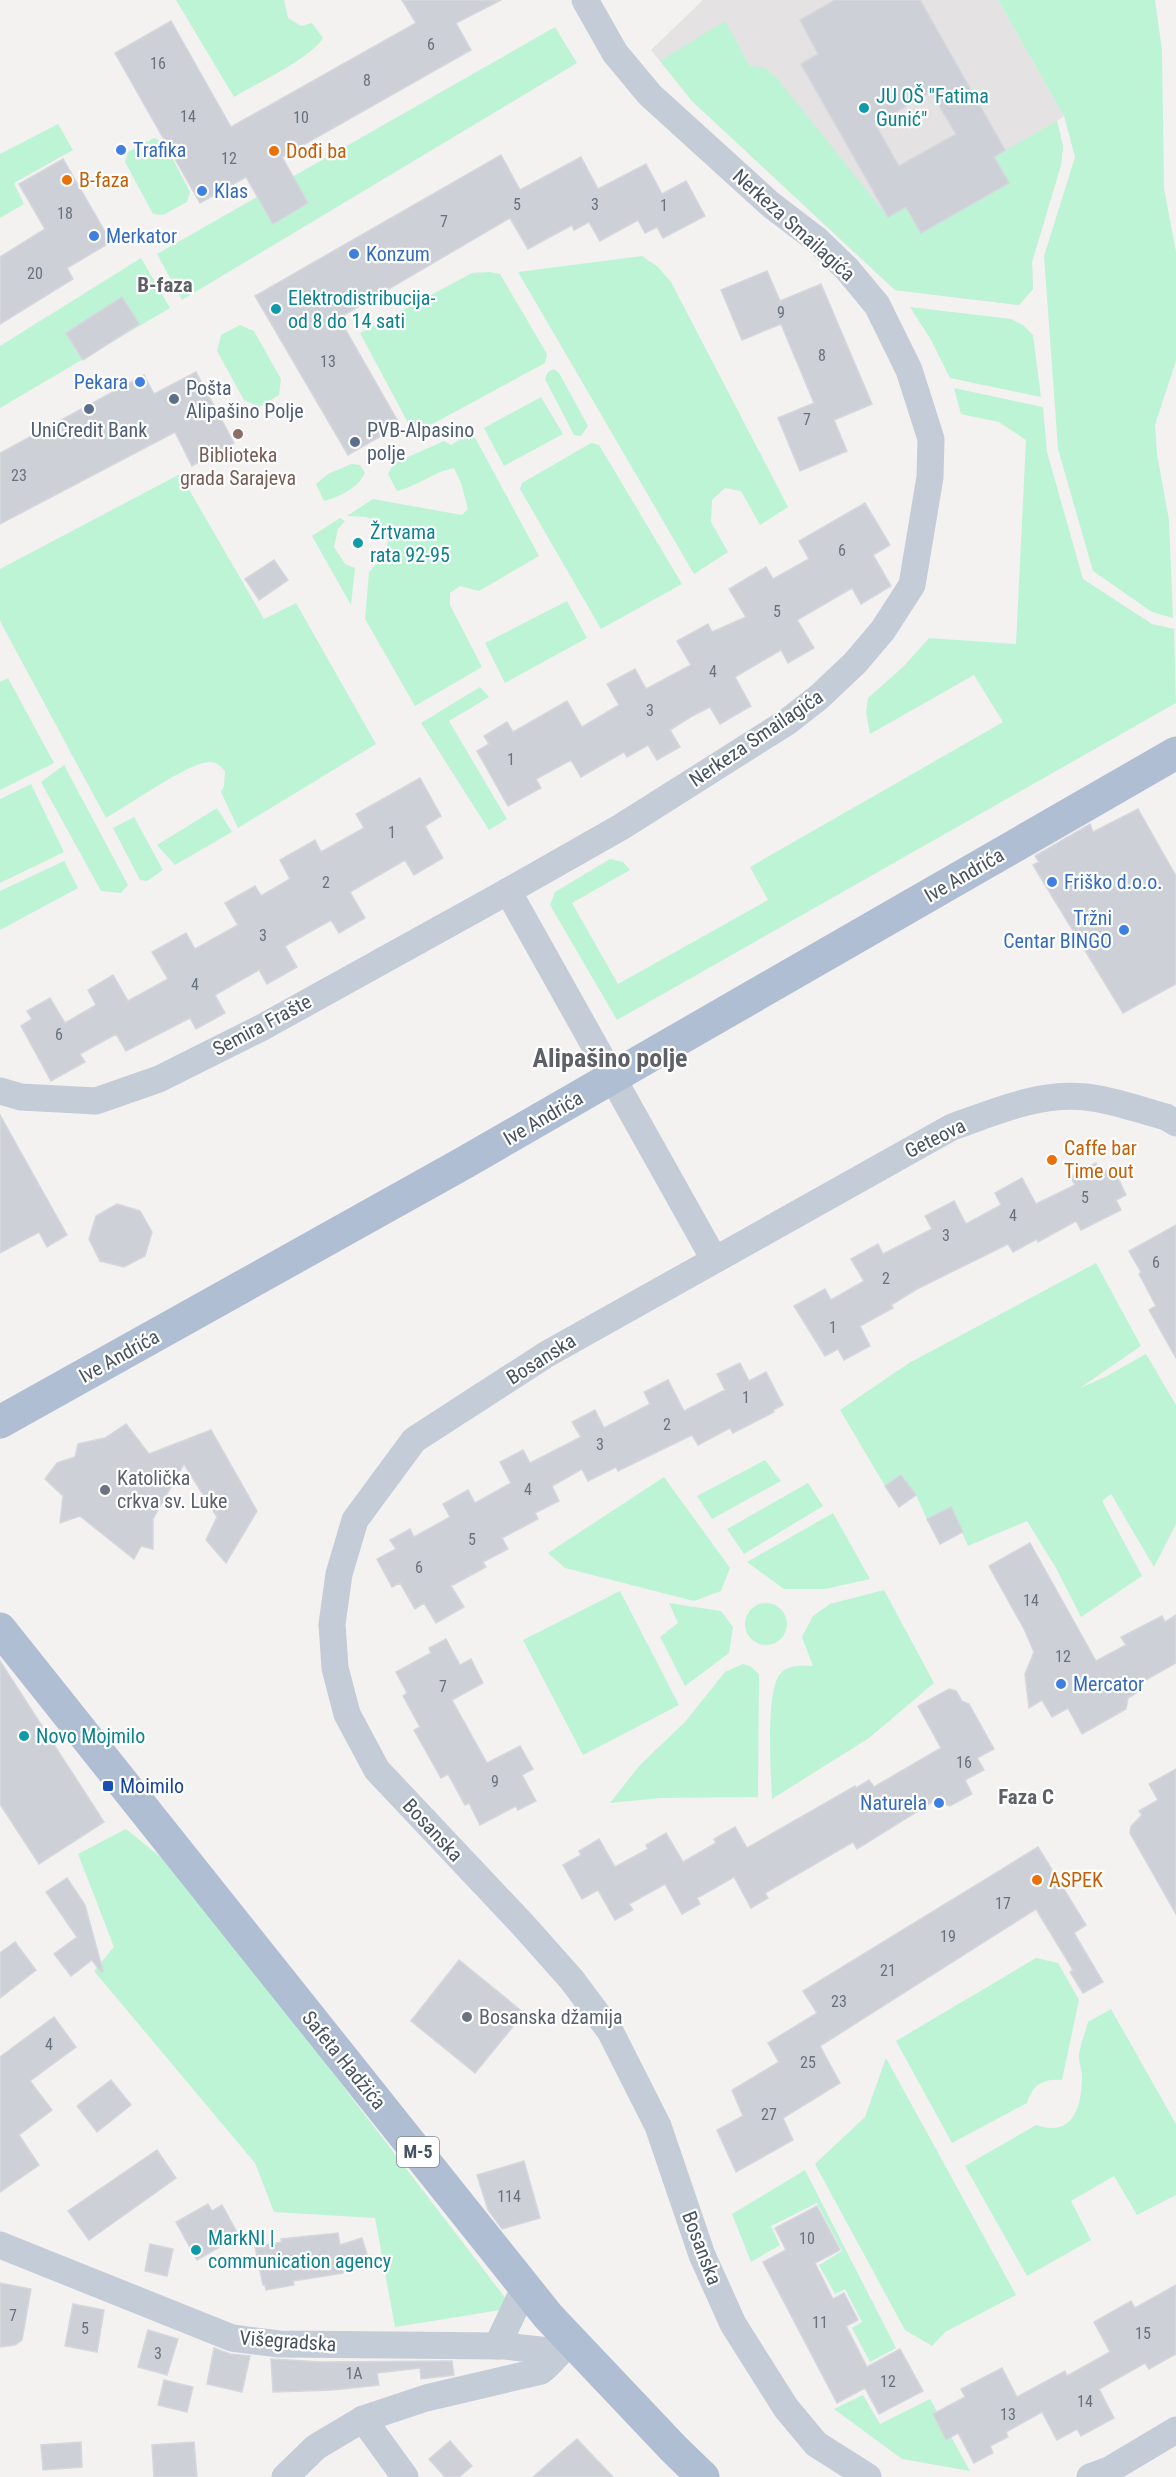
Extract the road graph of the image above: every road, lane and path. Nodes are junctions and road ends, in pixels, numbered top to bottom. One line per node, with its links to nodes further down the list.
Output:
1 (585, 0): 3 (street, Nerkeza Smailagića)
2 (1176, 753): 4 (main road, Ive Andrića)
3 (508, 891): 4 (street); 5 (street, Semira Frašte)
4 (613, 1078): 7 (street); 8 (main road, Ive Andrića)
5 (0, 1091)
6 (1176, 1123): 7 (street, Geteova)
7 (714, 1259): 20 (street, Bosanska)
8 (0, 1422)
9 (0, 1629): 10 (main road, Safeta Hadžića / M-5)
10 (14, 1658): 12 (main road, Safeta Hadžića / M-5)
11 (0, 2246): 13 (street, Višegradska)
12 (525, 2287): 13 (street); 14 (main road, Safeta Hadžića / M-5)
13 (497, 2346): 14 (street, Višegradska)
14 (565, 2347): 15 (street); 19 (main road, Safeta Hadžića / M-5)
15 (363, 2419): 17 (street); 18 (street)
16 (1176, 2430): 21 (street)
17 (285, 2477)
18 (405, 2477)
19 (703, 2477)
20 (868, 2477)
21 (1090, 2477)

